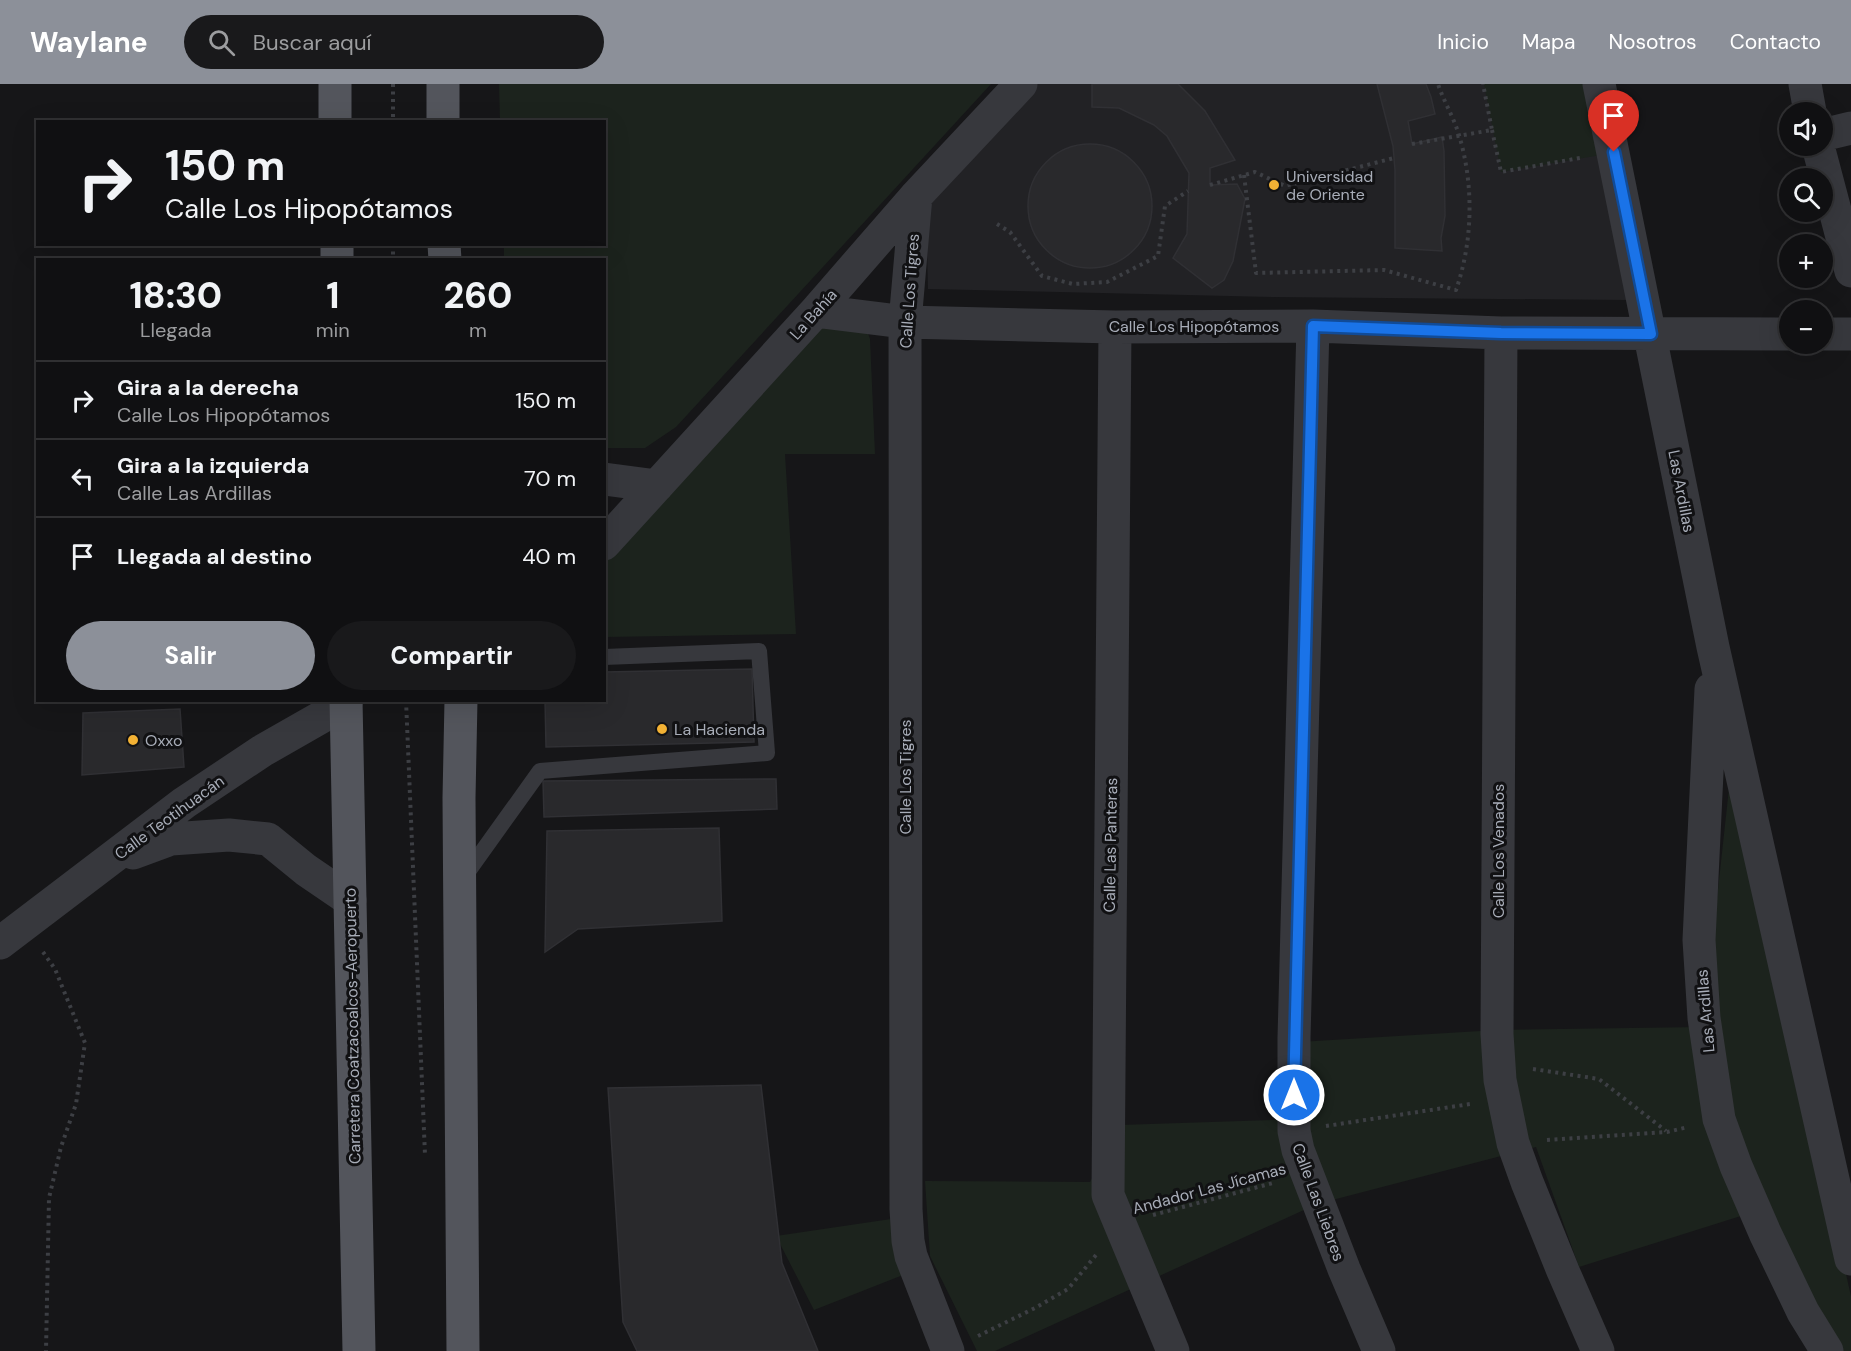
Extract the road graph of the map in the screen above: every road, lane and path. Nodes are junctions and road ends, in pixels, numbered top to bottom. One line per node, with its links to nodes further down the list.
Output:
1 (334, 84): 10 (main road)
2 (393, 84): 11 (path)
3 (443, 84): 12 (main road)
4 (1021, 84): 24 (street, La Bahía)
5 (1438, 84): 16 (path)
6 (1484, 84): 14 (path)
7 (1599, 84): 32 (street, Las Ardillas)
8 (1805, 84): 9 (street)
9 (1808, 102)
10 (335, 120)
11 (393, 120)
12 (443, 120)
13 (1851, 128): 15 (street)
14 (1492, 130): 16 (path); 19 (path)
15 (1833, 132)
16 (1459, 136): 17 (path); 21 (path)
17 (1412, 144)
18 (1821, 156): 26 (street)
19 (1590, 157)
20 (1394, 158): 21 (path)
21 (1244, 175): 22 (path)
22 (1210, 185)
23 (1188, 190): 25 (path)
24 (916, 196): 27 (street, La Bahía); 28 (street, Calle Los Tigres)
25 (997, 224)
26 (1851, 271)
27 (816, 311): 28 (street, Calle Los Hipopótamos); 37 (street, La Bahía)
28 (905, 322): 30 (street, Calle Los Hipopótamos); 61 (street, Calle Los Tigres)
29 (1313, 326): 30 (street, Calle Los Hipopótamos); 31 (street, Calle Los Hipopótamos); 51 (street, Calle Las Liebres)
30 (1115, 327): 56 (street, Calle Las Panteras)
31 (1501, 333): 32 (street, Calle Los Hipopótamos); 48 (street, Calle Los Venados)
32 (1651, 334): 33 (street, Calle Los Hipopótamos); 39 (street, Las Ardillas)
33 (1779, 334)
34 (1833, 334): 35 (street)
35 (1851, 334)
36 (606, 479): 37 (street)
37 (657, 486): 38 (street, La Bahía)
38 (606, 542)
39 (1713, 647): 50 (street, Las Ardillas); 57 (street, Las Ardillas)
40 (606, 657): 45 (lane)
41 (346, 702): 44 (street, Calle Teotihuacán); 46 (main road, Carretera Coatzacoalcos-Aeropuerto)
42 (406, 702): 54 (path)
43 (462, 702): 45 (main road)
44 (103, 864): 46 (street); 47 (street, Calle Teotihuacán)
45 (460, 883): 60 (main road)
46 (350, 900): 59 (main road, Carretera Coatzacoalcos-Aeropuerto)
47 (13, 934): 58 (path)
48 (1499, 1065): 49 (street, Calle Los Venados); 52 (path)
49 (1504, 1099): 51 (path); 53 (street, Calle Los Venados)
50 (1719, 1119): 52 (path); 65 (street, Las Ardillas)
51 (1294, 1131): 55 (street, Calle Las Liebres)
52 (1667, 1132): 53 (path)
53 (1513, 1143): 64 (street, Calle Los Venados)
54 (425, 1163)
55 (1306, 1174): 56 (path, Andador Las Jícamas); 63 (street, Calle Las Liebres)
56 (1120, 1225): 61 (path, Andador Las Jícamas); 62 (street, Calle Las Panteras)
57 (1851, 1259)
58 (46, 1351)
59 (359, 1351)
60 (463, 1351)
61 (948, 1351)
62 (1173, 1351)
63 (1379, 1351)
64 (1598, 1351)
65 (1827, 1351)

